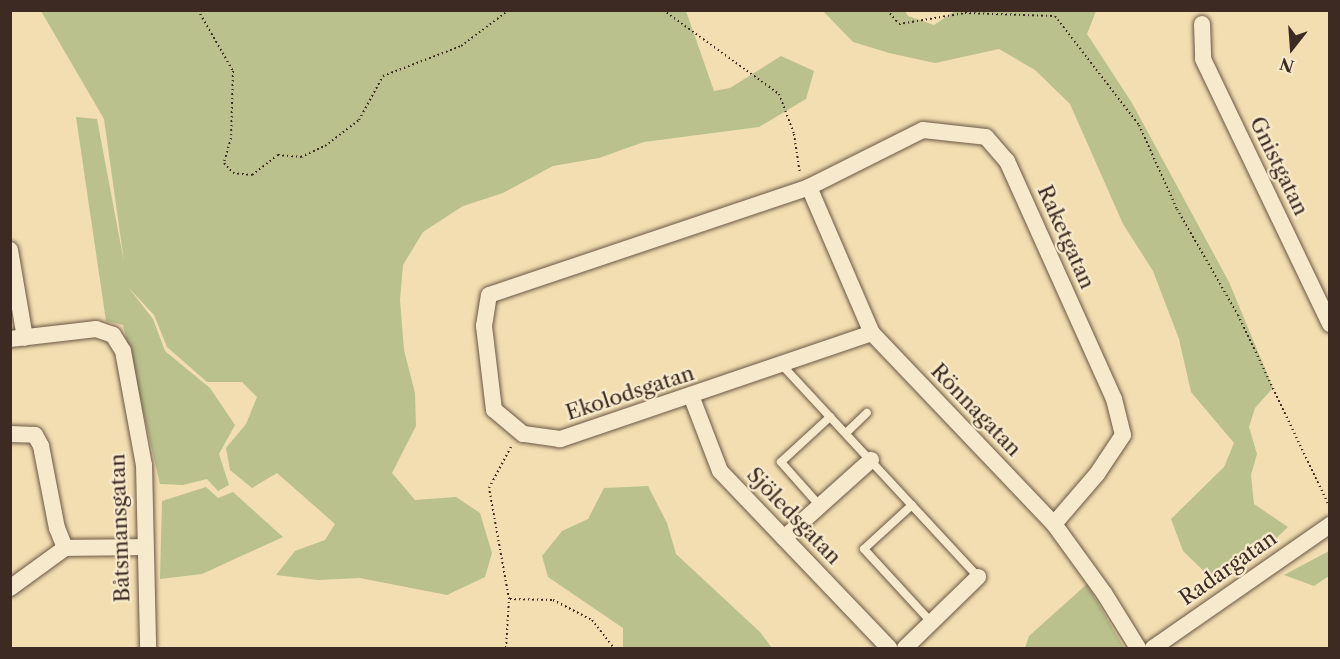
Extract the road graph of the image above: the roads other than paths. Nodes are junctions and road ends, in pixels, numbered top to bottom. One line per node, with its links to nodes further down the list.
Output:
1 (1202, 24): 4 (street, Gnistgatan)
2 (806, 188): 5 (street, Rönnagatan); 8 (street, Ekolodsgatan); 16 (street, Raketgatan)
3 (10, 250): 6 (street)
4 (1329, 324)
5 (872, 333): 7 (street, Ekolodsgatan); 16 (street, Rönnagatan)
6 (18, 339): 19 (street, Båtsmansgatan)
7 (781, 364): 8 (street, Ekolodsgatan); 10 (lane)
8 (692, 398): 18 (street, Sjöledsgatan)
9 (867, 413): 11 (lane)
10 (830, 417): 11 (lane); 15 (lane)
11 (846, 433): 13 (lane)
12 (10, 434): 20 (street)
13 (871, 460): 14 (lane); 15 (street)
14 (912, 505): 21 (lane); 23 (lane)
15 (820, 506): 18 (street)
16 (1054, 524): 27 (street, Rönnagatan)
17 (1329, 525): 28 (street, Radargatan)
18 (784, 538): 25 (street, Sjöledsgatan)
19 (146, 547): 20 (street); 24 (street, Båtsmansgatan)
20 (65, 548): 22 (street)
21 (978, 577): 23 (street)
22 (10, 588)
23 (932, 624): 26 (street)
24 (148, 648)
25 (889, 648)
26 (905, 648)
27 (1138, 648)
28 (1153, 648)

